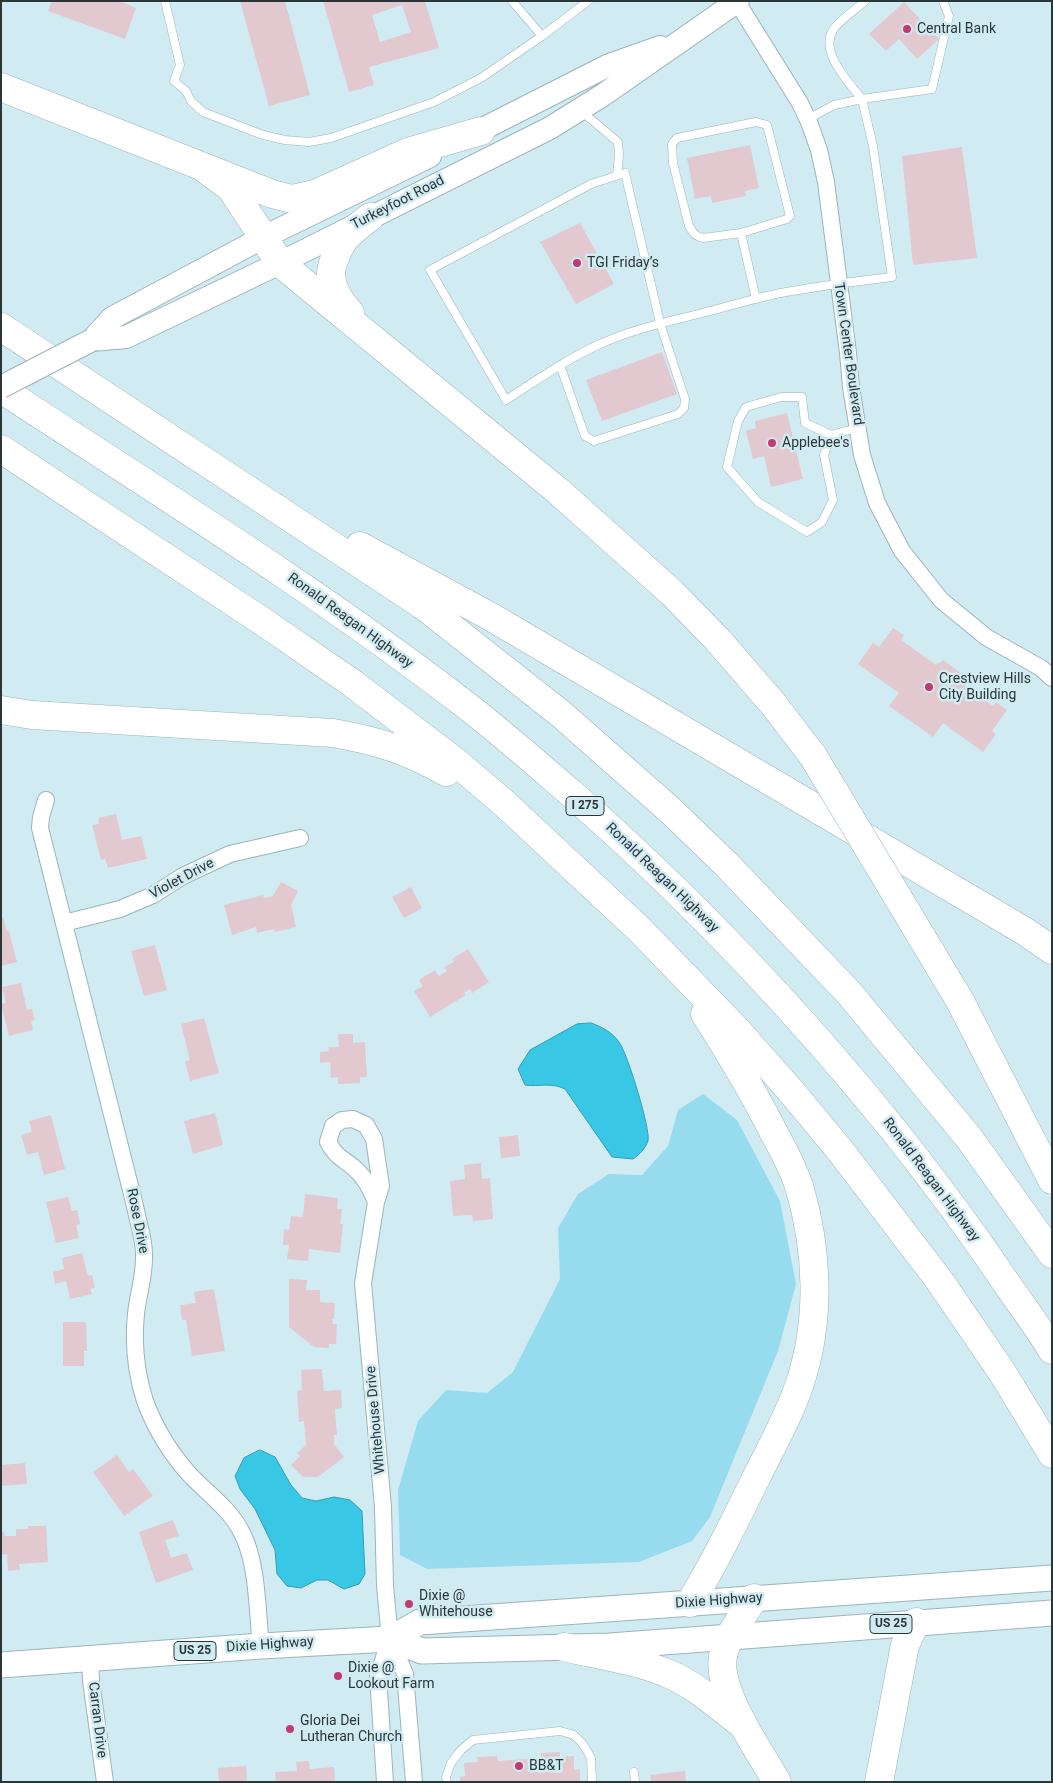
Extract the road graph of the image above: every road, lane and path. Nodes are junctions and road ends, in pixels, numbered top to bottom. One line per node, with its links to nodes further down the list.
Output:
1 (165, 1): 7 (lane)
2 (512, 1): 7 (lane)
3 (588, 1): 7 (lane)
4 (866, 1): 10 (lane)
5 (943, 1): 10 (lane)
6 (737, 2): 8 (main road, Turkeyfoot Road); 12 (street, Town Center Boulevard)
7 (542, 36)
8 (690, 36): 11 (main road, Turkeyfoot Road); 13 (main road, Turkeyfoot Road)
9 (1, 87): 14 (highway)
10 (862, 99): 12 (lane); 20 (lane)
11 (580, 110): 15 (lane); 16 (main road, Turkeyfoot Road)
12 (808, 119): 20 (street, Town Center Boulevard)
13 (481, 130): 14 (highway); 18 (main road, Turkeyfoot Road)
14 (201, 166): 18 (highway)
15 (618, 176): 22 (lane); 26 (lane)
16 (370, 217): 19 (main road, Turkeyfoot Road); 24 (highway)
17 (741, 233): 17 (lane); 21 (lane)
18 (264, 237): 19 (highway); 25 (main road, Turkeyfoot Road)
19 (280, 263): 24 (highway); 25 (main road, Turkeyfoot Road)
20 (838, 283): 21 (lane); 28 (street, Town Center Boulevard)
21 (756, 299): 22 (lane)
22 (660, 323): 26 (lane); 26 (lane)
23 (1, 327): 31 (highway)
24 (367, 333): 40 (highway, bridge)
25 (92, 340): 27 (main road, Turkeyfoot Road, bridge)
26 (560, 365)
27 (1, 388): 43 (highway, Ronald Reagan Highway / I 275)
28 (857, 428): 29 (lane); 32 (street, Town Center Boulevard)
29 (831, 435): 29 (lane)
30 (1, 449): 35 (highway)
31 (209, 464): 38 (highway); 42 (highway)
32 (1052, 678)
33 (1, 710): 35 (highway)
34 (46, 800): 37 (street, Rose Drive)
35 (504, 804): 39 (highway)
36 (300, 838): 37 (street, Violet Drive)
37 (64, 923): 52 (street, Rose Drive)
38 (1052, 950)
39 (678, 970): 44 (highway); 47 (highway)
40 (1052, 1180)
41 (376, 1202): 41 (street, Whitehouse Drive); 51 (street, Whitehouse Drive)
42 (1052, 1254)
43 (1052, 1350)
44 (1049, 1451)
45 (1052, 1578): 46 (main road, Dixie Highway / US 25)
46 (754, 1598): 47 (main road, Dixie Highway / US 25); 50 (highway)
47 (690, 1603): 51 (main road, Dixie Highway / US 25)
48 (1052, 1613): 49 (main road, Dixie Highway / US 25)
49 (916, 1622): 50 (main road, Dixie Highway / US 25); 65 (highway)
50 (730, 1637): 53 (main road, Dixie Highway / US 25); 56 (highway)
51 (390, 1639): 52 (main road, Dixie Highway / US 25); 53 (main road, Dixie Highway / US 25); 59 (street); 60 (street)
52 (261, 1646): 54 (main road, Dixie Highway / US 25)
53 (564, 1647): 56 (highway)
54 (90, 1658): 55 (main road, Dixie Highway / US 25); 58 (street, Carran Drive)
55 (1, 1665)
56 (743, 1725): 64 (highway)
57 (634, 1772): 63 (lane)
58 (105, 1782)
59 (385, 1782)
60 (414, 1782)
61 (447, 1782): 62 (lane)
62 (592, 1782)
63 (635, 1782)
64 (777, 1782)
65 (879, 1782)

